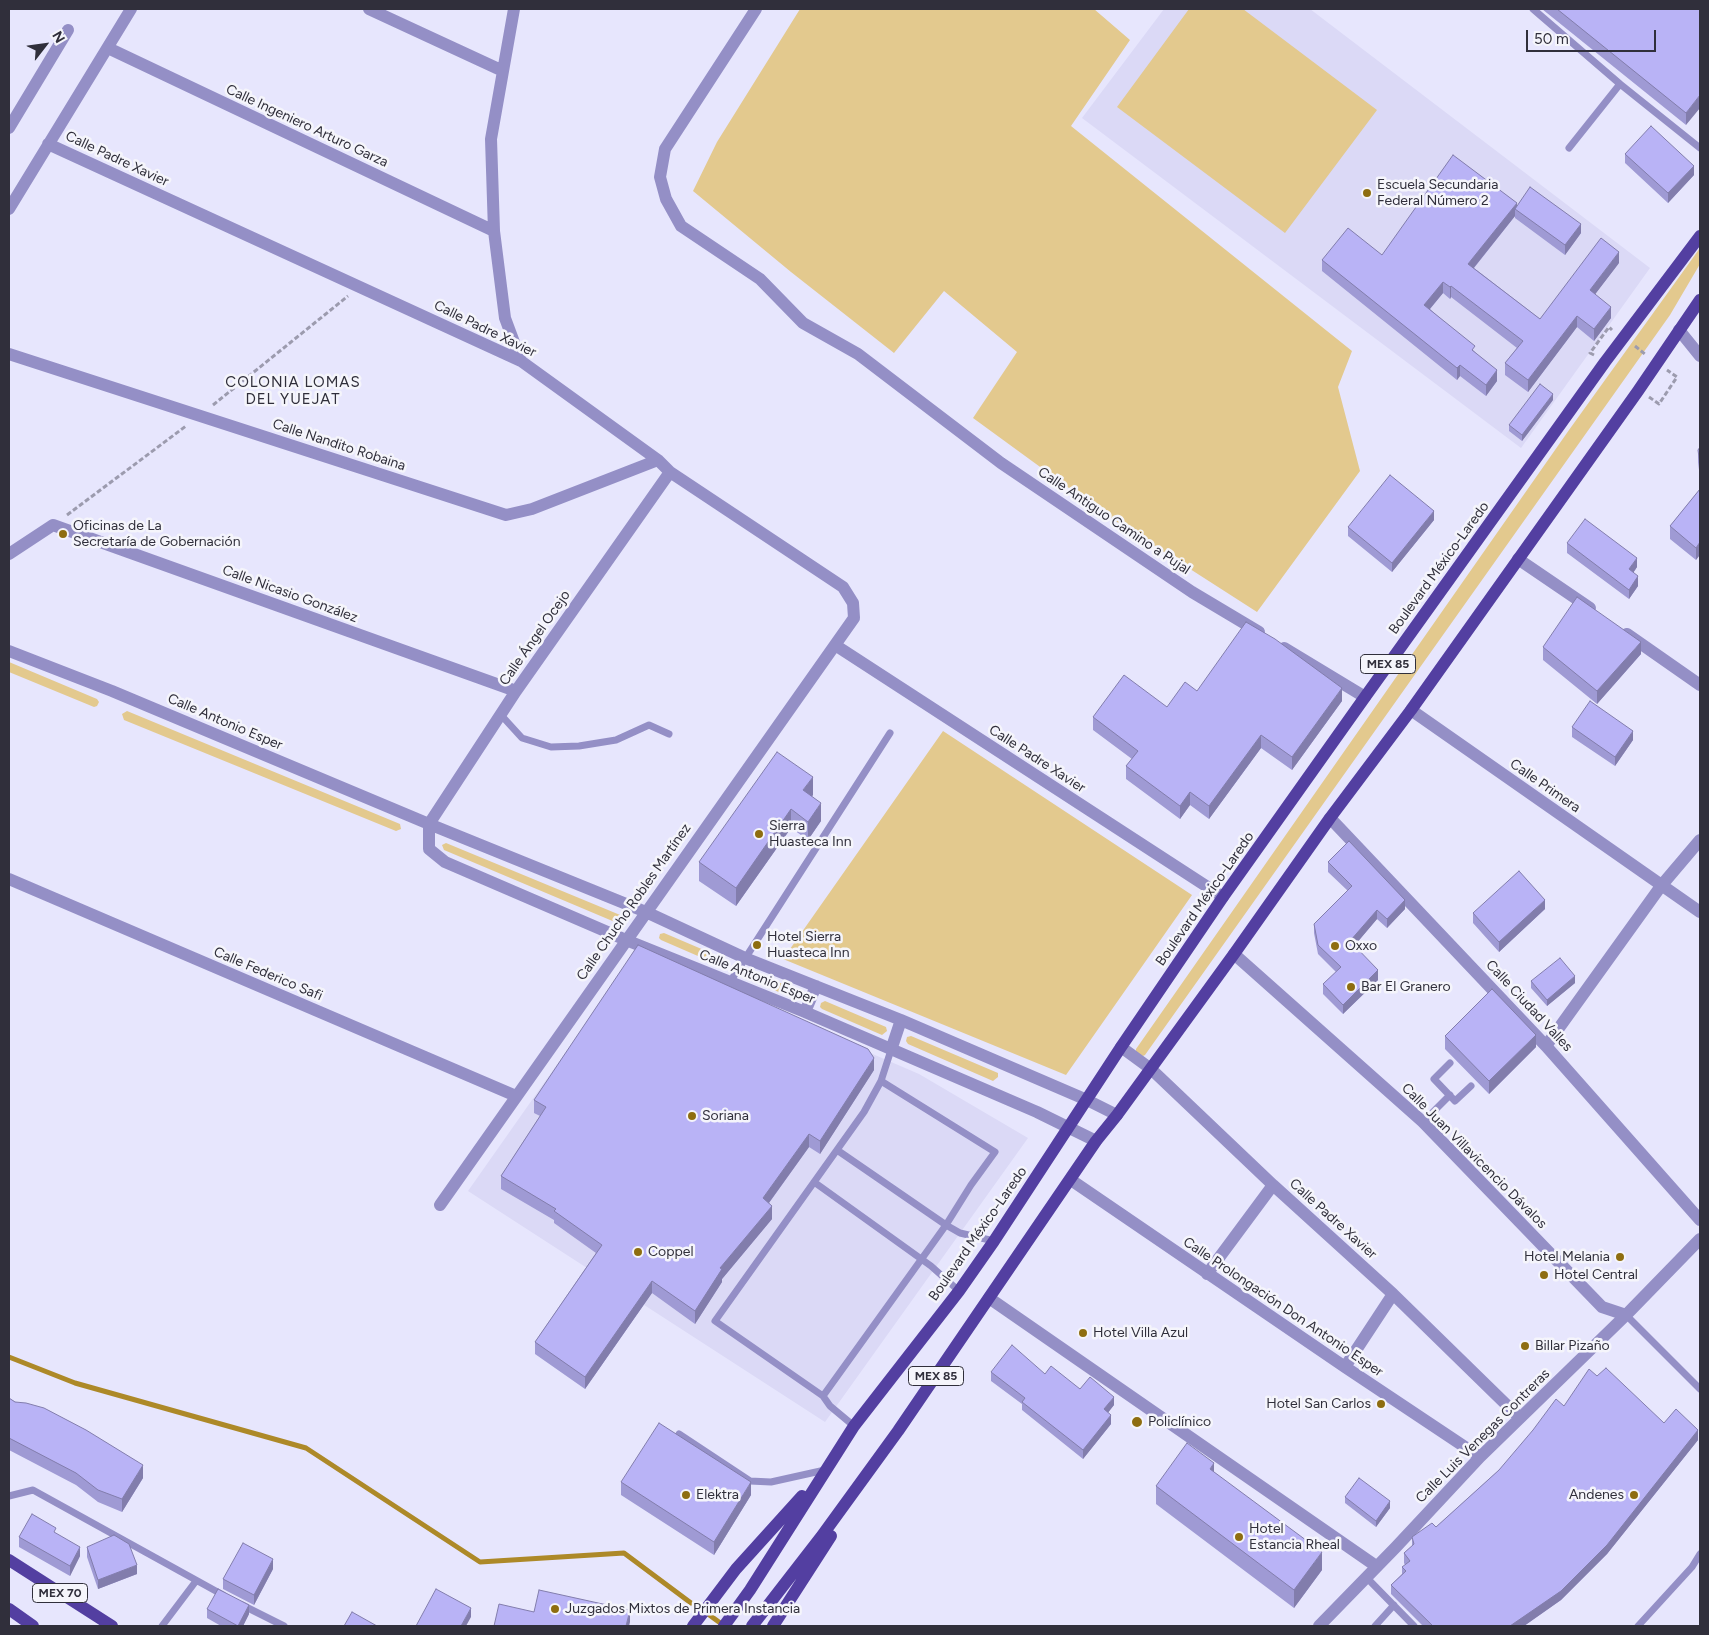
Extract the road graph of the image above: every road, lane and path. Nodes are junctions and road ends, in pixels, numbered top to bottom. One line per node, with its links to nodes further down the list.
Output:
1 (131, 9): 7 (street)
2 (369, 9): 8 (street)
3 (514, 9): 8 (street)
4 (756, 9): 39 (street, Calle Antiguo Camino a Pujal)
5 (1532, 9): 9 (lane)
6 (68, 30): 10 (street)
7 (108, 48): 11 (street); 15 (street, Calle Ingeniero Arturo Garza)
8 (503, 71): 15 (street)
9 (1620, 84): 12 (lane); 13 (lane)
10 (9, 128)
11 (48, 144): 14 (street); 25 (street, Calle Padre Xavier)
12 (1569, 148)
13 (1700, 148)
14 (9, 209)
15 (494, 232): 25 (street)
16 (1700, 236): 39 (main road, Boulevard México-Laredo / MEX 85)
17 (1700, 300): 18 (main road, MEX 85)
18 (1679, 330): 23 (street); 31 (main road, MEX 85)
19 (1616, 333): 21 (path)
20 (1631, 344): 24 (path)
21 (1590, 353)
22 (9, 354): 28 (street, Calle Nandito Robaina)
23 (1700, 356)
24 (1654, 360)
25 (521, 361): 28 (street, Calle Padre Xavier)
26 (1662, 366): 27 (path)
27 (1659, 404)
28 (658, 460): 29 (street, Calle Padre Xavier)
29 (670, 472): 33 (street, Calle Padre Xavier); 38 (street, Calle Ángel Ocejo)
30 (9, 554): 38 (street, Calle Nicasio González)
31 (1518, 558): 32 (street); 40 (main road, MEX 85)
32 (1597, 614)
33 (854, 618): 35 (street, Calle Chucho Robles Martínez)
34 (1613, 625): 37 (street)
35 (835, 645): 49 (street, Calle Padre Xavier); 50 (street, Calle Chucho Robles Martínez)
36 (9, 651): 45 (street, Calle Antonio Esper)
37 (1700, 685)
38 (516, 691): 41 (street, Calle Ángel Ocejo)
39 (1364, 697): 49 (main road, Boulevard México-Laredo / MEX 85)
40 (1411, 710): 44 (main road, MEX 85); 48 (street, Calle Primera)
41 (501, 715): 43 (lane); 45 (street, Calle Ángel Ocejo)
42 (890, 733): 54 (lane)
43 (669, 734)
44 (1330, 818): 53 (main road, MEX 85); 59 (street, Calle Ciudad Valles)
45 (429, 824): 50 (street, Calle Antonio Esper); 52 (street, Calle Antonio Esper)
46 (1700, 840): 48 (street)
47 (9, 879): 67 (street, Calle Federico Safi)
48 (1661, 886): 51 (street, Calle Primera); 59 (street)
49 (1223, 897): 60 (main road, Boulevard México-Laredo / MEX 85)
50 (646, 912): 52 (street, Calle Chucho Robles Martínez); 54 (street, Calle Antonio Esper)
51 (1700, 912)
52 (626, 940): 55 (street, Calle Antonio Esper); 67 (street, Calle Chucho Robles Martínez)
53 (1234, 954): 63 (main road, MEX 85); 70 (street, Calle Juan Villavicencio Dávalos)
54 (745, 958): 55 (lane); 56 (street, Calle Antonio Esper)
55 (730, 982): 57 (street, Calle Antonio Esper)
56 (816, 986): 57 (street); 58 (street, Calle Antonio Esper)
57 (805, 1012): 61 (street, Calle Antonio Esper)
58 (901, 1020): 61 (street); 68 (street, Calle Antonio Esper)
59 (1546, 1046): 78 (street, Calle Ciudad Valles)
60 (1122, 1047): 63 (street, Calle Padre Xavier); 68 (main road, Boulevard México-Laredo / MEX 85)
61 (891, 1050): 64 (lane); 71 (street, Calle Antonio Esper)
62 (1450, 1063): 66 (lane)
63 (1151, 1069): 69 (main road, MEX 85); 76 (street, Calle Padre Xavier)
64 (881, 1081): 73 (lane); 79 (lane)
65 (1470, 1086): 66 (lane)
66 (1450, 1095): 70 (lane)
67 (516, 1096): 77 (street, Calle Chucho Robles Martínez)
68 (1087, 1100): 69 (street, Calle Antonio Esper); 71 (main road, Boulevard México-Laredo / MEX 85)
69 (1118, 1115): 72 (main road, MEX 85)
70 (1423, 1122): 87 (street, Calle Juan Villavicencio Dávalos)
71 (1068, 1128): 72 (street, Calle Antonio Esper); 81 (main road, Boulevard México-Laredo / MEX 85)
72 (1096, 1142): 74 (main road, MEX 85)
73 (837, 1150): 75 (lane); 79 (lane)
74 (1071, 1180): 83 (street, Calle Prolongación Don Antonio Esper); 86 (main road, MEX 85)
75 (814, 1182): 82 (lane); 90 (lane)
76 (1273, 1185): 83 (street); 85 (street, Calle Padre Xavier)
77 (440, 1205)
78 (1700, 1220)
79 (946, 1225): 81 (lane); 82 (lane)
80 (1700, 1239): 87 (street, Calle Luis Venegas Contreras)
81 (994, 1241): 84 (main road, Boulevard México-Laredo / MEX 85)
82 (921, 1259): 84 (lane); 90 (lane)
83 (1207, 1274): 88 (street, Calle Prolongación Don Antonio Esper)
84 (958, 1291): 92 (main road, Boulevard México-Laredo / MEX 85)
85 (1392, 1294): 88 (street); 91 (street, Calle Padre Xavier)
86 (989, 1298): 93 (main road, MEX 85); 100 (street)
87 (1626, 1315): 89 (lane); 91 (street, Calle Luis Venegas Contreras)
88 (1344, 1367): 95 (street, Calle Prolongación Don Antonio Esper)
89 (1700, 1388)
90 (823, 1396): 92 (lane)
91 (1520, 1418): 95 (street, Calle Luis Venegas Contreras)
92 (854, 1426): 96 (main road, Boulevard México-Laredo / MEX 85)
93 (898, 1431): 114 (main road, MEX 85); 115 (main road)
94 (679, 1434): 96 (lane)
95 (1480, 1457): 100 (street, Calle Luis Venegas Contreras)
96 (825, 1470): 112 (main road); 113 (main road, Boulevard México-Laredo / MEX 85)
97 (9, 1496): 102 (lane)
98 (1700, 1554): 119 (lane)
99 (9, 1560): 109 (main road, MEX 70)
100 (1376, 1566): 101 (street)
101 (1366, 1577): 105 (lane); 116 (street)
102 (196, 1581): 103 (lane); 110 (lane)
103 (228, 1598)
104 (236, 1602): 107 (lane)
105 (1394, 1605): 117 (lane); 118 (lane)
106 (9, 1609): 108 (main road, MEX 70)
107 (276, 1625): 111 (lane)
108 (33, 1626)
109 (112, 1626)
110 (162, 1626)
111 (284, 1626)
112 (692, 1626)
113 (724, 1626)
114 (752, 1626)
115 (773, 1626)
116 (1319, 1626)
117 (1375, 1626)
118 (1414, 1626)
119 (1638, 1626)

